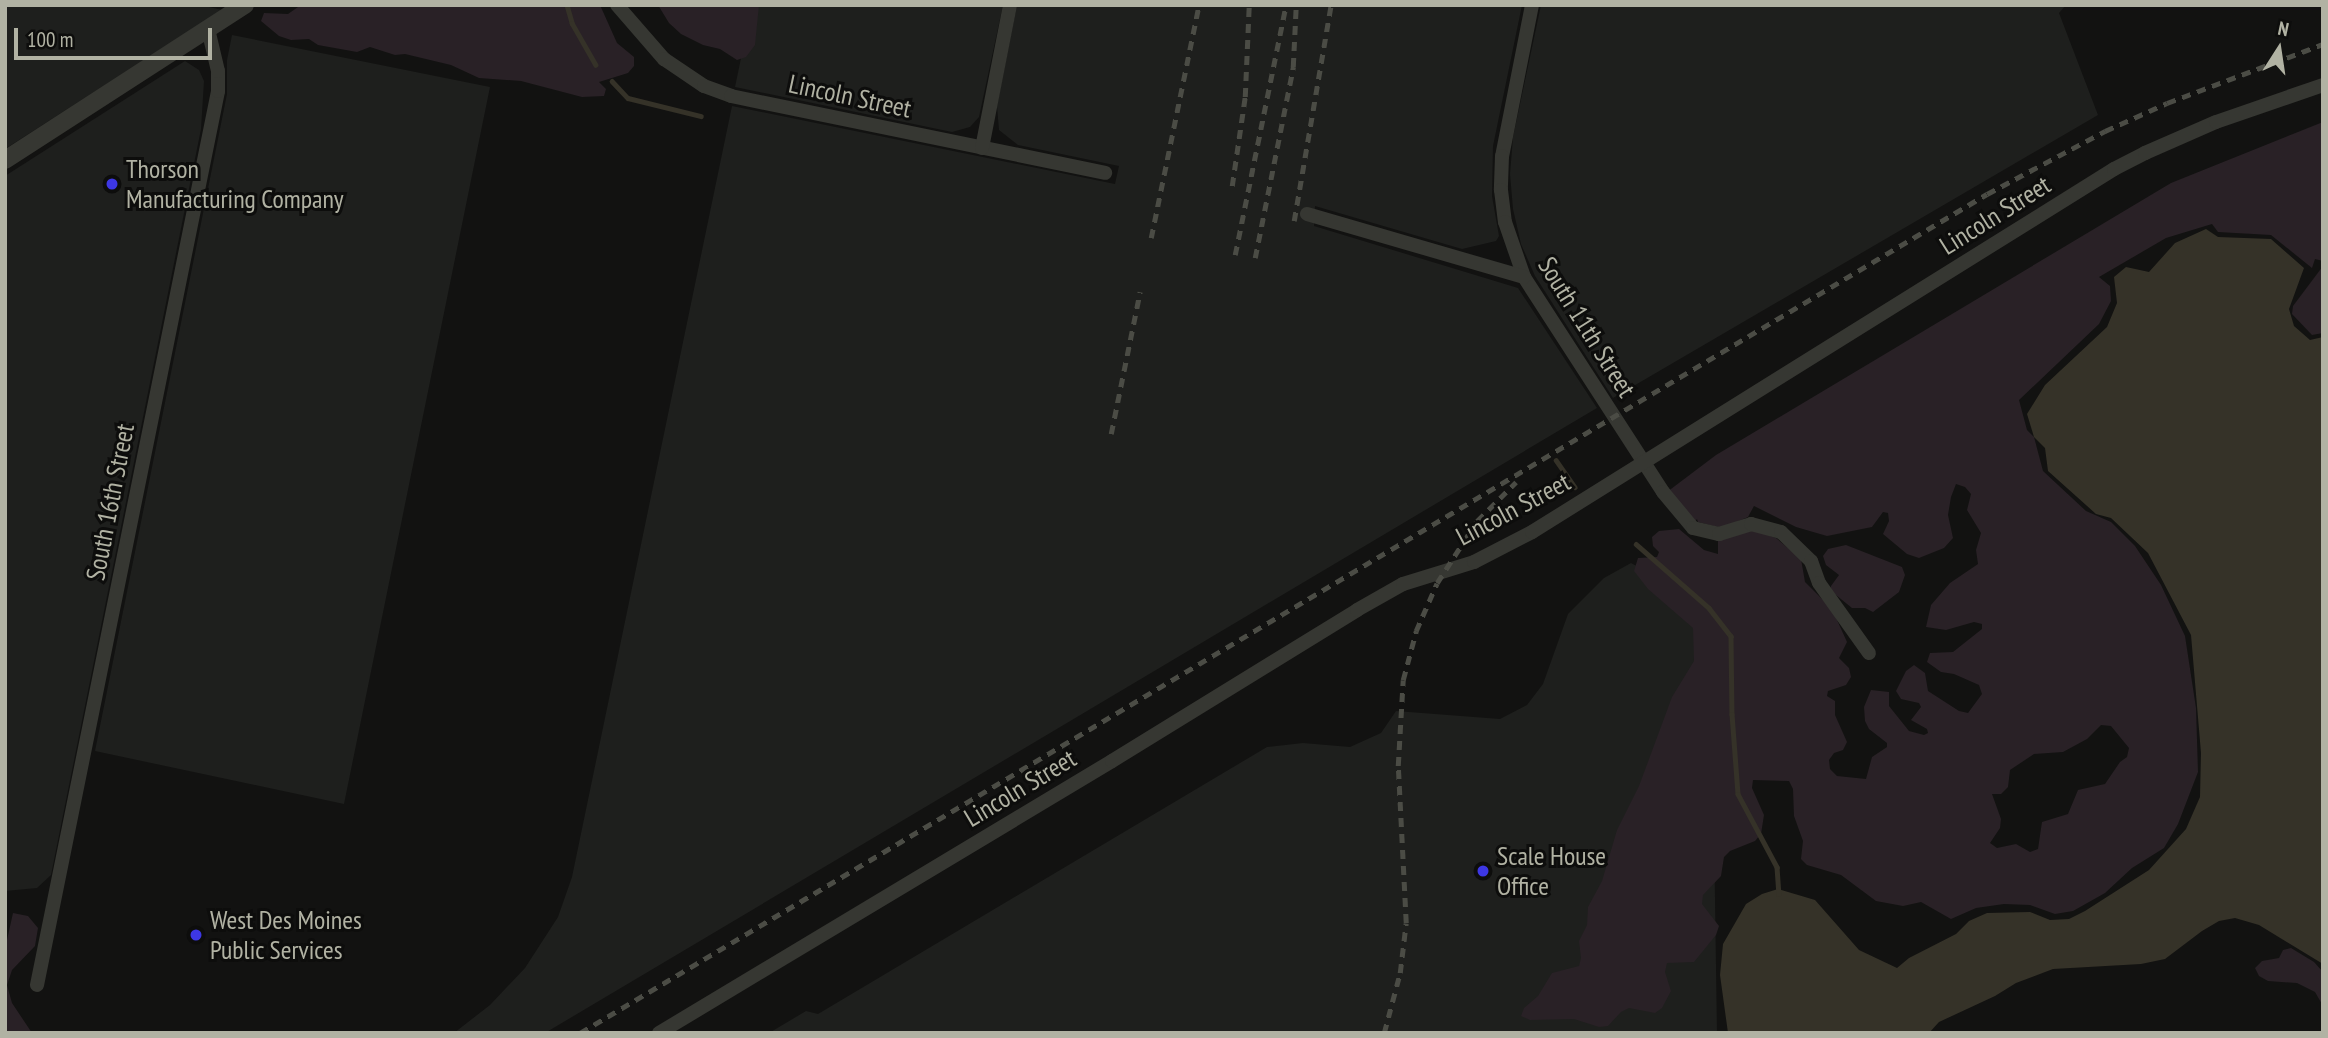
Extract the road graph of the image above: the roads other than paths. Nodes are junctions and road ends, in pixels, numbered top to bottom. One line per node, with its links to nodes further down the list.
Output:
1 (245, 5): 5 (street)
2 (617, 5): 7 (street, Lincoln Street)
3 (1010, 5): 7 (street)
4 (1532, 5): 11 (street, South 11th Street)
5 (208, 29): 8 (street); 14 (street, South 16th Street)
6 (2323, 85): 12 (street, Lincoln Street)
7 (982, 148): 9 (street, Lincoln Street)
8 (5, 160)
9 (1105, 173)
10 (1307, 214): 11 (street)
11 (1524, 277): 12 (street, South 11th Street)
12 (1643, 460): 13 (street, South 11th Street); 15 (street, Lincoln Street)
13 (1868, 653)
14 (37, 985)
15 (659, 1033)

